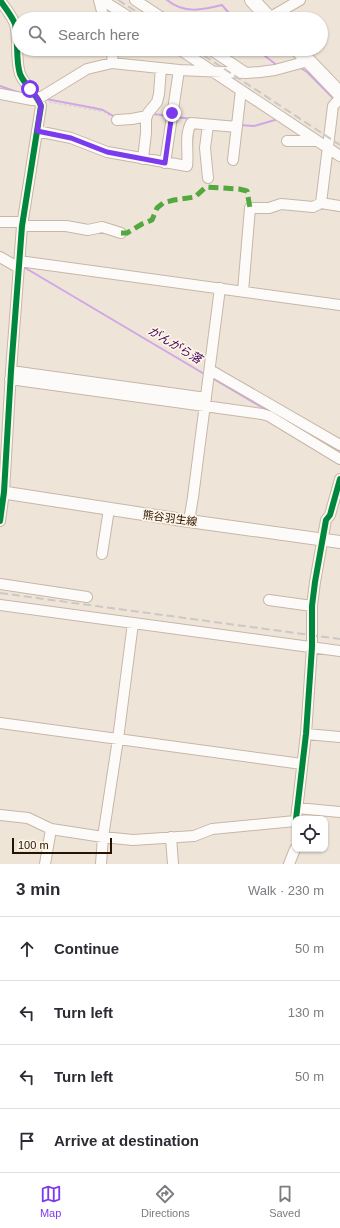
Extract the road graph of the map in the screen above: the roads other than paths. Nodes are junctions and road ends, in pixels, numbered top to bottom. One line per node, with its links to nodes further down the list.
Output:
1 (0, 0): 11 (street)
2 (100, 0): 6 (street); 7 (street)
3 (135, 0): 8 (street)
4 (252, 0): 9 (highway)
5 (300, 0): 10 (street)
6 (103, 12)
7 (120, 12)
8 (153, 12)
9 (263, 12)
10 (280, 12)
11 (12, 19)
12 (17, 56): 26 (street)
13 (112, 56): 18 (street)
14 (189, 56): 21 (street)
15 (220, 56): 22 (street)
16 (303, 56): 17 (highway)
17 (308, 61): 22 (street); 25 (highway)
18 (112, 63): 19 (street); 26 (street)
19 (162, 68): 20 (street); 27 (street)
20 (179, 70): 21 (street); 38 (street)
21 (212, 72): 22 (street); 23 (street)
22 (246, 73)
23 (241, 90): 30 (street); 33 (street)
24 (0, 94): 26 (street)
25 (338, 99): 34 (street)
26 (39, 101): 31 (street)
27 (148, 115): 28 (street); 36 (street)
28 (117, 120)
29 (208, 125): 30 (street); 38 (street); 39 (street)
30 (237, 127): 37 (street)
31 (37, 131): 36 (street); 43 (street)
32 (288, 141): 33 (street)
33 (316, 141): 34 (street)
34 (329, 148): 35 (street); 40 (street)
35 (340, 156)
36 (143, 159): 38 (street)
37 (233, 160)
38 (165, 163)
39 (208, 178)
40 (321, 203): 41 (street); 49 (street)
41 (340, 206)
42 (0, 222): 43 (street)
43 (23, 224): 44 (street); 47 (street)
44 (121, 233)
45 (0, 257): 47 (street)
46 (0, 265): 47 (street)
47 (19, 265): 48 (street); 52 (street)
48 (220, 288): 49 (street); 51 (street)
49 (243, 291): 50 (street)
50 (340, 305)
51 (209, 374): 53 (street); 55 (street)
52 (10, 375): 53 (street); 54 (street)
53 (206, 402): 55 (street); 62 (street)
54 (4, 405): 59 (street)
55 (271, 411): 56 (street); 57 (street)
56 (340, 445)
57 (340, 459)
58 (340, 479): 63 (street)
59 (2, 492): 60 (main road, 熊谷羽生線); 61 (street)
60 (109, 509): 62 (main road, 熊谷羽生線); 65 (street)
61 (0, 521)
62 (189, 521): 63 (main road, 熊谷羽生線)
63 (324, 540): 64 (main road, 熊谷羽生線); 70 (street)
64 (340, 542)
65 (102, 554)
66 (0, 584): 67 (street)
67 (87, 597)
68 (269, 600): 70 (street)
69 (0, 605): 71 (street)
70 (312, 606): 72 (street)
71 (133, 623): 72 (street); 77 (street)
72 (312, 647): 73 (street); 75 (street)
73 (340, 651)
74 (0, 723): 77 (street)
75 (306, 734): 76 (street); 78 (street)
76 (340, 738)
77 (118, 739): 78 (street); 85 (street)
78 (302, 764): 79 (street)
79 (298, 808): 80 (street); 82 (street)
80 (340, 812)
81 (0, 815): 84 (street)
82 (297, 816)
83 (292, 820): 86 (street)
84 (51, 829): 85 (street); 88 (street)
85 (103, 837): 86 (street); 89 (street)
86 (171, 837): 90 (street)
87 (294, 852): 91 (street)
88 (45, 864)
89 (102, 864)
90 (173, 864)
91 (289, 864)

